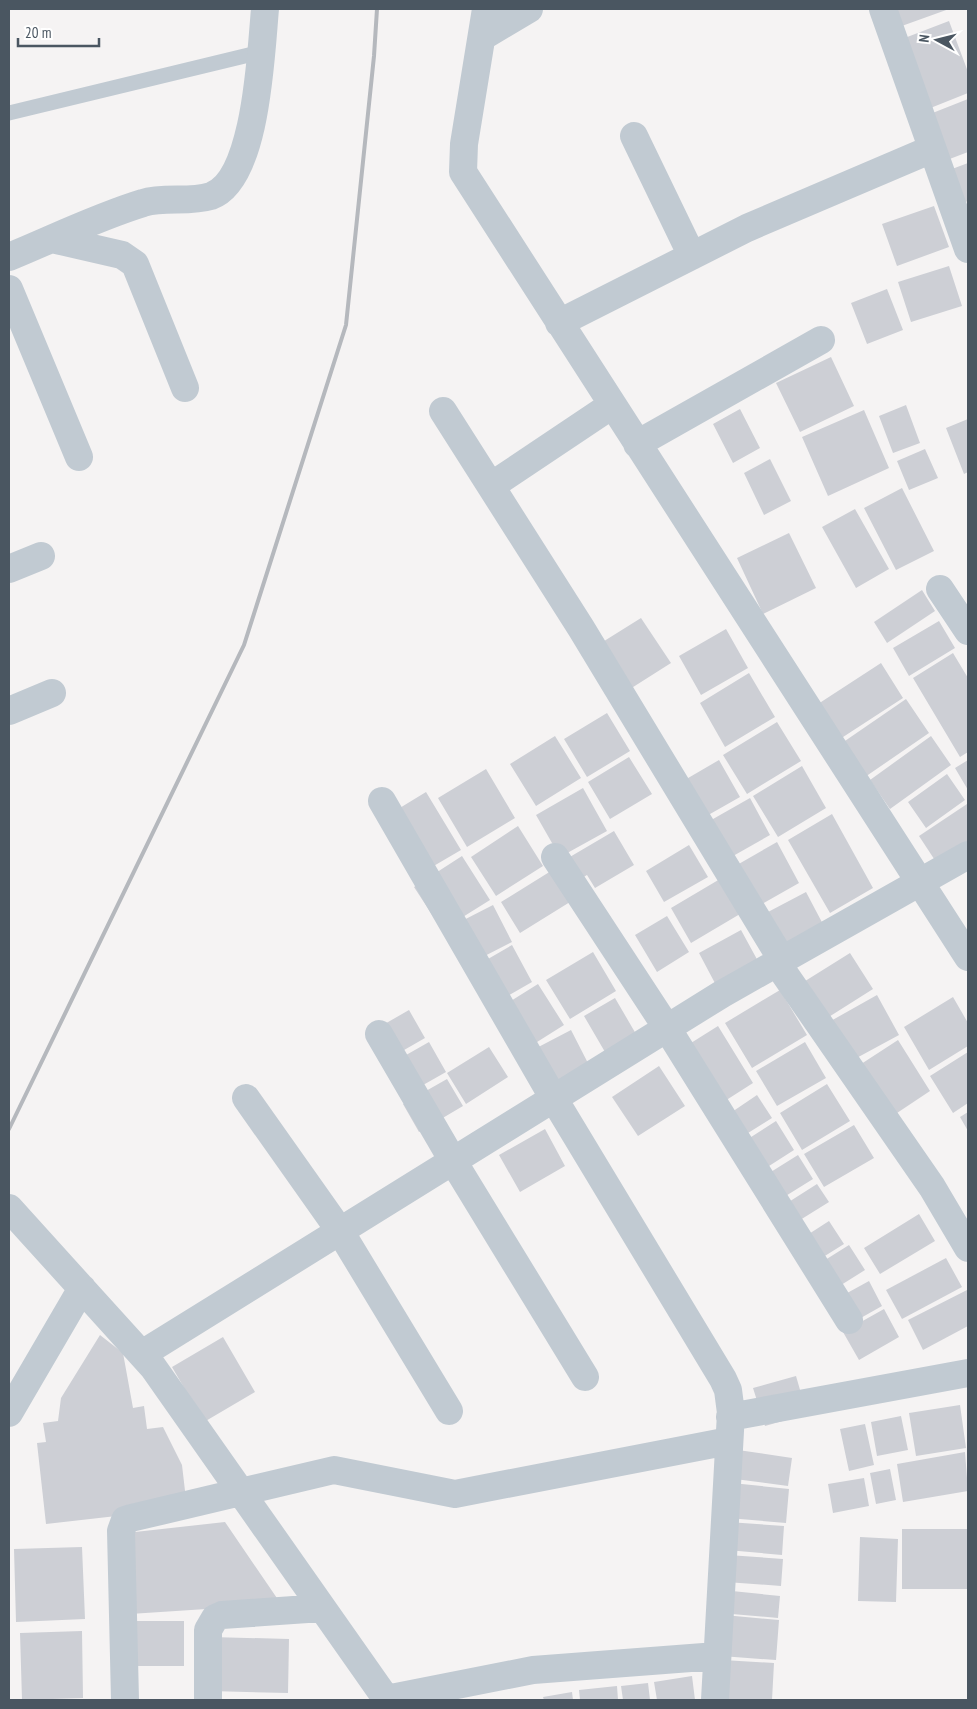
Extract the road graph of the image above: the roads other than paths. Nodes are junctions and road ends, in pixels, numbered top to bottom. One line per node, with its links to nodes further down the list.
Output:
1 (265, 9): 6 (street)
2 (486, 9): 5 (street)
3 (529, 9): 5 (street)
4 (882, 9): 9 (street)
5 (482, 37): 15 (street)
6 (261, 52): 7 (lane); 10 (street)
7 (9, 113)
8 (634, 136): 12 (street)
9 (932, 149): 11 (street); 12 (street)
10 (52, 239): 13 (street); 17 (street)
11 (968, 249)
12 (692, 256): 15 (street)
13 (9, 257)
14 (9, 289): 21 (street)
15 (559, 323): 18 (street)
16 (822, 340): 20 (street)
17 (186, 388)
18 (612, 405): 20 (street); 22 (street)
19 (444, 411): 22 (street)
20 (637, 444): 32 (street)
21 (78, 457)
22 (491, 486): 34 (street)
23 (41, 556): 24 (street)
24 (9, 569)
25 (940, 588): 26 (street)
26 (968, 631)
27 (52, 693): 28 (street)
28 (9, 711)
29 (382, 801): 38 (street)
30 (968, 854): 32 (street)
31 (556, 858): 35 (street)
32 (920, 882): 33 (street); 34 (street)
33 (968, 957)
34 (780, 961): 35 (street); 42 (street)
35 (667, 1028): 38 (street); 44 (street)
36 (379, 1034): 39 (street)
37 (246, 1098): 41 (street)
38 (554, 1099): 39 (street); 50 (street)
39 (452, 1161): 41 (street); 47 (street)
40 (9, 1208): 43 (street)
41 (340, 1231): 45 (street); 48 (street)
42 (968, 1248)
43 (82, 1288): 45 (street); 49 (street)
44 (849, 1320)
45 (142, 1354): 51 (street)
46 (968, 1372): 50 (street)
47 (585, 1377)
48 (449, 1412)
49 (9, 1413)
50 (730, 1429): 51 (street); 53 (street)
51 (241, 1492): 52 (street); 55 (street)
52 (322, 1608): 54 (street); 56 (street)
53 (717, 1656): 54 (street); 57 (street)
54 (386, 1699)
55 (124, 1700)
56 (208, 1700)
57 (715, 1700)

